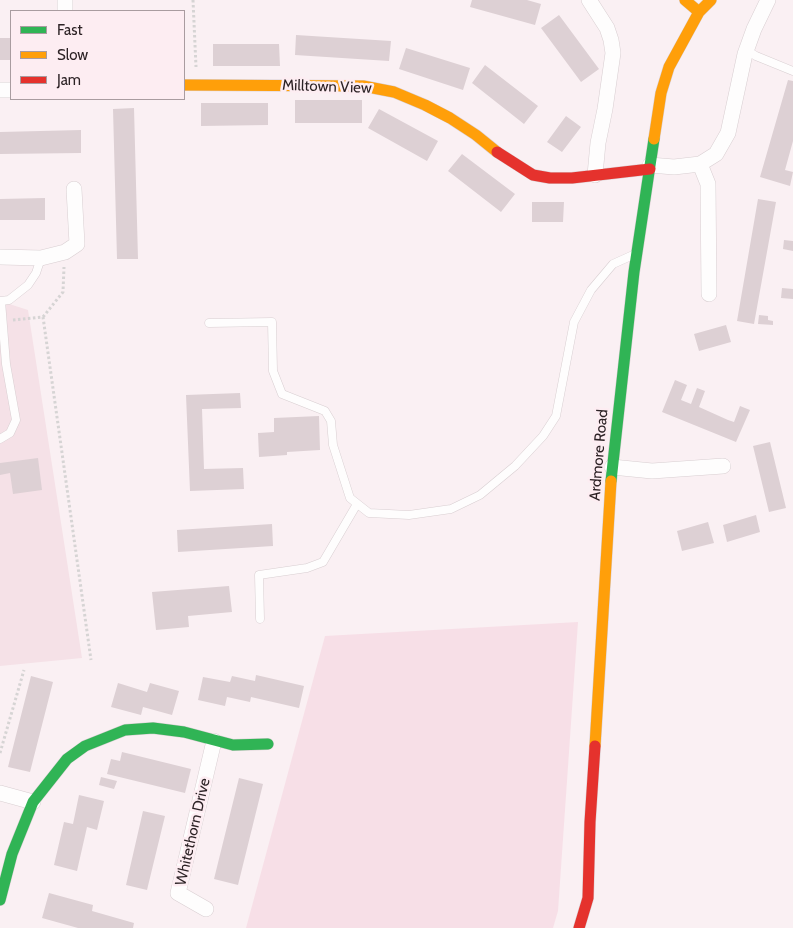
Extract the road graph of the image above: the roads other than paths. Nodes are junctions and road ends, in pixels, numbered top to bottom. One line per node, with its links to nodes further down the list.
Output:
1 (589, 0): 11 (street)
2 (685, 0): 5 (street)
3 (711, 0): 5 (street, Ardmore Road)
4 (768, 0): 6 (street)
5 (699, 12): 10 (street, Ardmore Road)
6 (746, 50): 7 (lane); 9 (street)
7 (793, 71)
8 (185, 85): 11 (street, Milltown View)
9 (700, 164): 10 (street); 16 (street)
10 (650, 167): 11 (street, Milltown View); 13 (street, Ardmore Road)
11 (595, 175)
12 (74, 189): 15 (street)
13 (637, 254): 21 (street, Ardmore Road); 22 (lane)
14 (0, 257): 15 (street)
15 (41, 258): 17 (lane)
16 (709, 294)
17 (0, 301): 19 (lane)
18 (209, 322): 22 (lane)
19 (0, 439)
20 (723, 466): 21 (street)
21 (612, 467): 30 (street, Ardmore Road)
22 (357, 504): 23 (lane)
23 (260, 619)
24 (214, 740): 25 (street); 27 (street); 29 (street, Whitethorn Drive)
25 (268, 744)
26 (0, 793): 27 (street)
27 (34, 802): 28 (street)
28 (0, 900)
29 (206, 909)
30 (579, 928)

